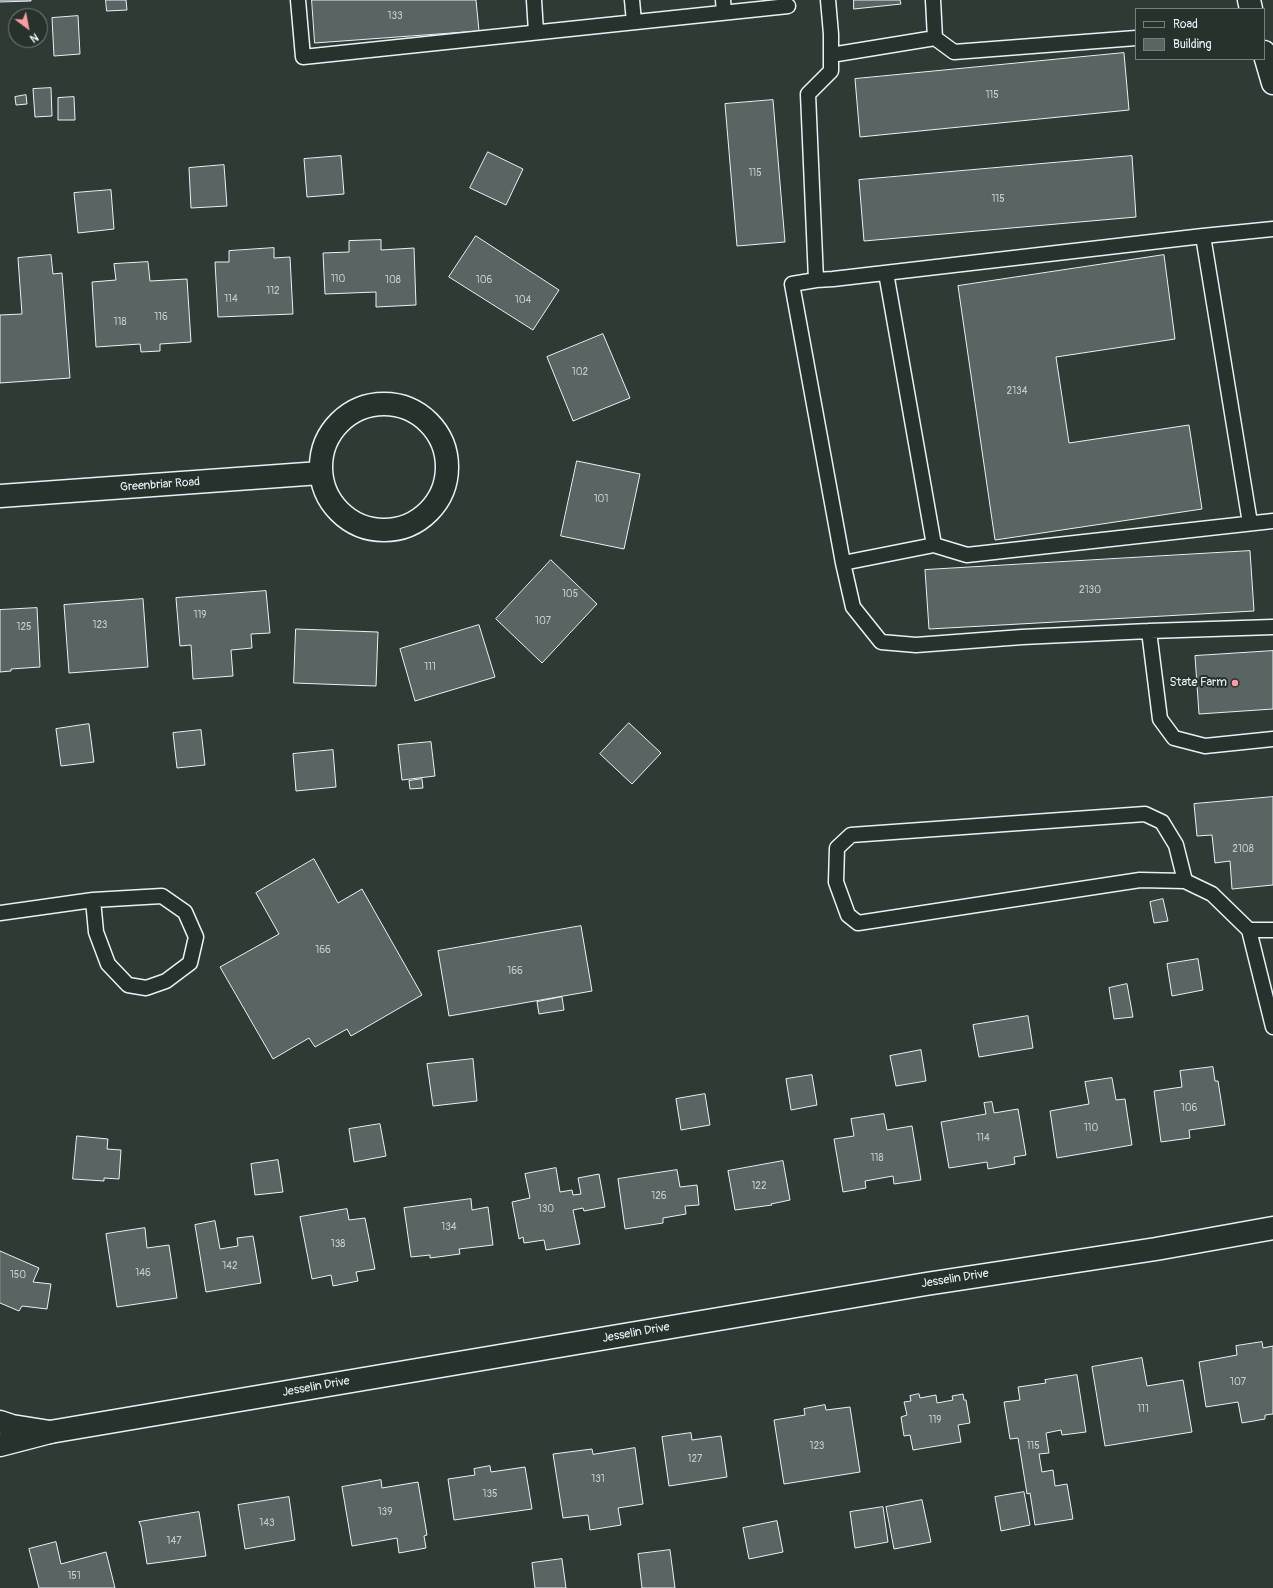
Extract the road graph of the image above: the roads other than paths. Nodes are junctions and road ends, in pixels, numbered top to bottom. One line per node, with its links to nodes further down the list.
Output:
1 (298, 0): 9 (lane)
2 (534, 0): 9 (lane)
3 (632, 0): 8 (lane)
4 (828, 0): 12 (lane)
5 (933, 0): 10 (lane)
6 (723, 6): 7 (lane); 8 (lane)
7 (788, 6)
8 (634, 22): 9 (lane)
9 (536, 32)
10 (935, 38): 11 (lane); 12 (lane)
11 (1135, 38)
12 (831, 55): 18 (lane)
13 (1265, 55): 14 (street)
14 (1273, 83)
15 (1273, 229): 16 (lane)
16 (1203, 236): 17 (lane); 22 (lane)
17 (886, 273): 18 (lane); 23 (lane)
18 (816, 280): 24 (lane)
19 (320, 473): 19 (street); 20 (street, Greenbriar Road)
20 (0, 496)
21 (1273, 521): 22 (lane)
22 (1250, 523): 23 (lane)
23 (934, 544): 24 (lane)
24 (843, 563): 26 (lane)
25 (1273, 627): 26 (lane)
26 (1149, 631): 27 (lane)
27 (1273, 740)
28 (1185, 881): 28 (lane); 31 (lane)
29 (93, 900): 29 (lane); 30 (lane)
30 (0, 912)
31 (1249, 930): 32 (lane); 33 (lane)
32 (1273, 930)
33 (1273, 1027)
34 (1273, 1228): 36 (street, Jesselin Drive)
35 (0, 1422): 36 (street)
36 (50, 1432): 37 (street, Jesselin Drive)
37 (0, 1445)

